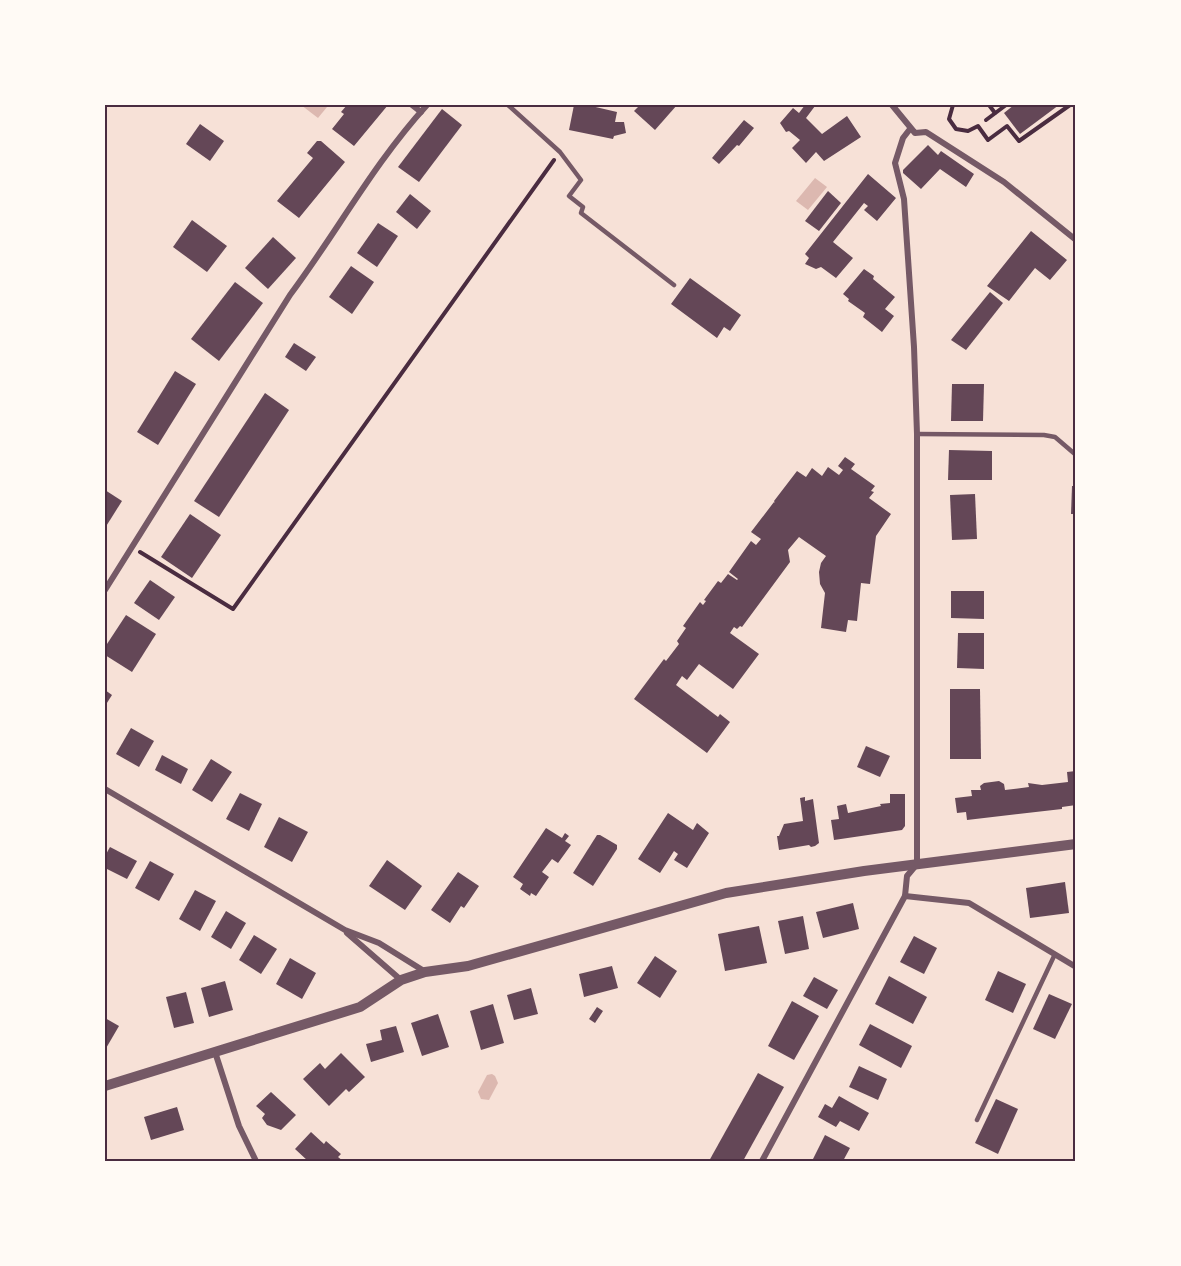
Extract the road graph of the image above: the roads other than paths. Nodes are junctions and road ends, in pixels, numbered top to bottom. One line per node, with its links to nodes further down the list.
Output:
1 (412, 105): 5 (street)
2 (427, 105): 5 (street)
3 (508, 105): 8 (lane)
4 (892, 105): 6 (street)
5 (421, 112): 11 (street)
6 (910, 129): 7 (street); 9 (street)
7 (1076, 240)
8 (674, 285)
9 (917, 434): 10 (lane); 14 (street)
10 (1076, 454)
11 (105, 590)
12 (105, 789): 16 (street)
13 (1076, 844): 14 (street)
14 (917, 864): 15 (street); 19 (street)
15 (905, 896): 17 (street); 25 (street)
16 (345, 930): 19 (street); 20 (street)
17 (1055, 954): 18 (street); 23 (lane)
18 (1076, 967)
19 (425, 972): 20 (street)
20 (401, 980): 21 (street)
21 (215, 1052): 22 (street); 24 (street)
22 (105, 1086)
23 (977, 1120)
24 (256, 1161)
25 (762, 1161)

